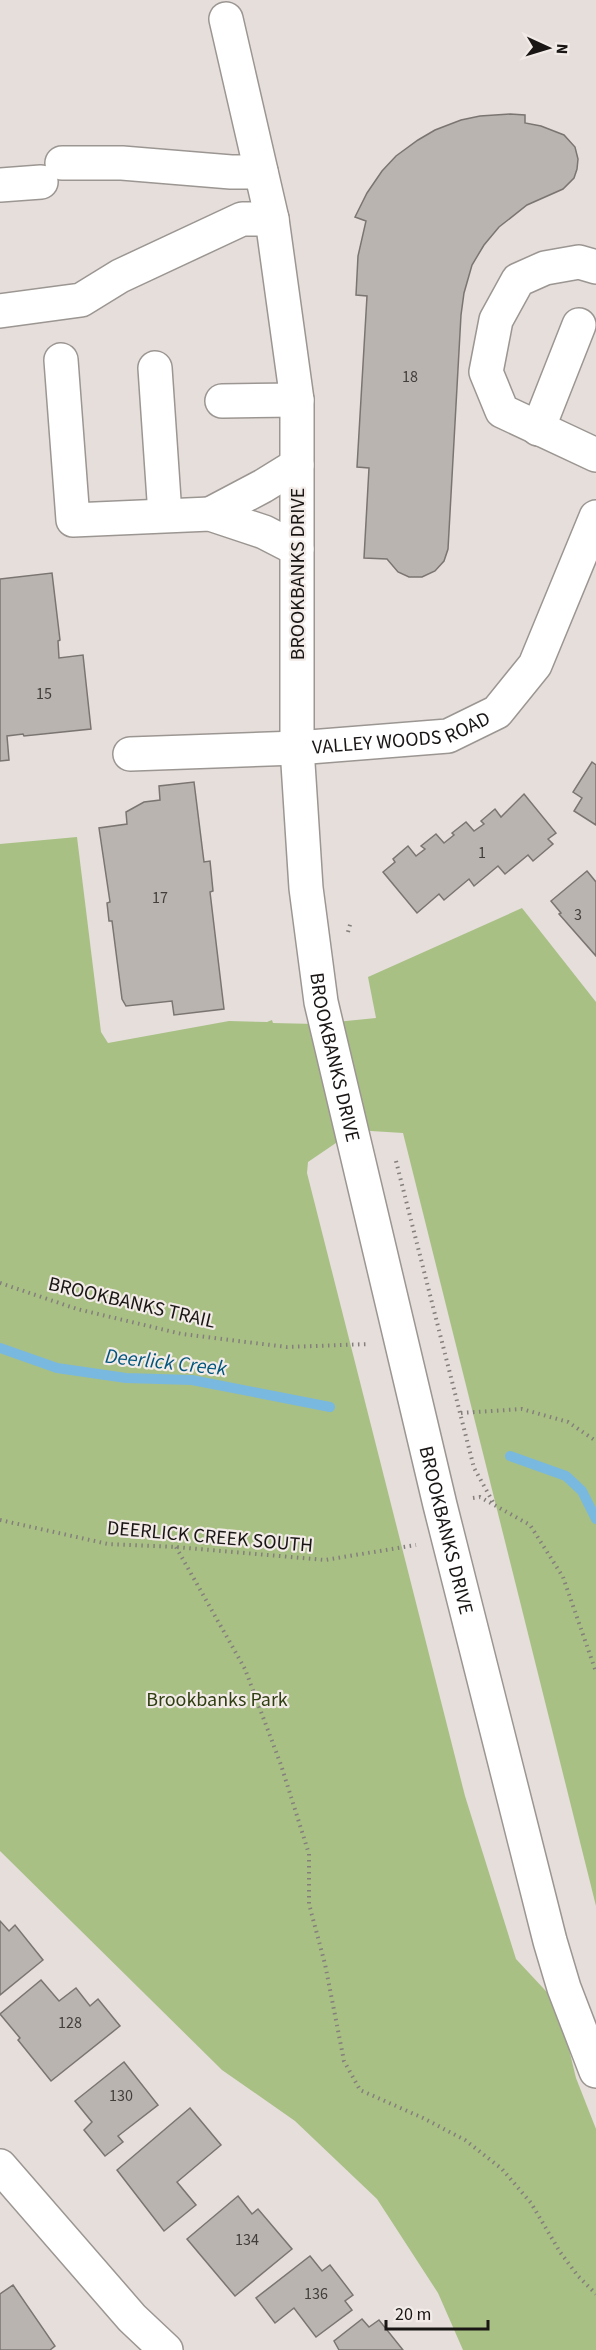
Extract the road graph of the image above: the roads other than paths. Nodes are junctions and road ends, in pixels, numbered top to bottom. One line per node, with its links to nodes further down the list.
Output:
1 (226, 20): 2 (street, BROOKBANKS DRIVE)
2 (261, 172): 3 (street); 4 (street, BROOKBANKS DRIVE)
3 (0, 185)
4 (272, 219): 6 (street); 10 (street, BROOKBANKS DRIVE)
5 (596, 267): 12 (street)
6 (0, 310)
7 (579, 325): 12 (street)
8 (61, 360): 16 (street)
9 (154, 368): 16 (street)
10 (297, 400): 11 (street); 14 (street, BROOKBANKS DRIVE)
11 (222, 401)
12 (537, 429): 13 (street)
13 (596, 455)
14 (297, 465): 15 (street); 18 (street, BROOKBANKS DRIVE)
15 (210, 513): 16 (street); 18 (street)
16 (165, 515)
17 (596, 517): 19 (street, VALLEY WOODS ROAD)
18 (297, 549): 19 (street, BROOKBANKS DRIVE)
19 (297, 747): 20 (street, VALLEY WOODS ROAD); 21 (street, BROOKBANKS DRIVE)
20 (130, 754)
21 (596, 2071)
22 (0, 2166): 23 (street)
23 (166, 2350)

